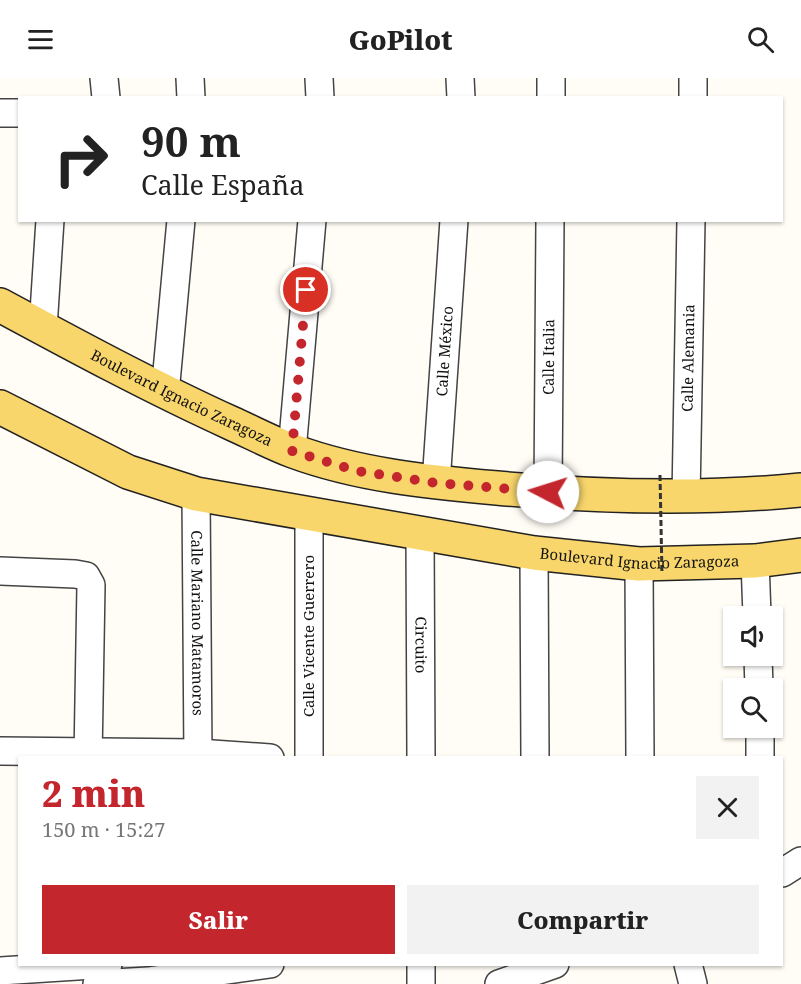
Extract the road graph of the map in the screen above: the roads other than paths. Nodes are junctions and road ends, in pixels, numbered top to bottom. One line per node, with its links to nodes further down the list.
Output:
1 (104, 78): 7 (street)
2 (190, 78): 8 (street)
3 (320, 78): 9 (street)
4 (460, 78): 10 (street)
5 (551, 78): 11 (street)
6 (693, 78): 12 (street)
7 (106, 96)
8 (191, 96)
9 (320, 96)
10 (461, 96)
11 (550, 96)
12 (693, 96)
13 (0, 113): 14 (street)
14 (18, 113)
15 (50, 222): 22 (street)
16 (181, 222): 23 (street)
17 (312, 222): 25 (street)
18 (454, 222): 26 (street, Calle México)
19 (550, 222): 28 (street, Calle Italia)
20 (691, 222): 30 (street, Calle Alemania)
21 (0, 305): 22 (main road, Boulevard Ignacio Zaragoza)
22 (43, 328): 23 (main road, Boulevard Ignacio Zaragoza)
23 (165, 393): 25 (main road, Boulevard Ignacio Zaragoza)
24 (0, 406): 29 (main road, Boulevard Ignacio Zaragoza)
25 (292, 451): 26 (main road, Boulevard Ignacio Zaragoza)
26 (436, 483): 28 (main road, Boulevard Ignacio Zaragoza)
27 (801, 490): 30 (main road, Boulevard Ignacio Zaragoza)
28 (548, 492): 30 (main road, Boulevard Ignacio Zaragoza)
29 (196, 494): 31 (main road, Boulevard Ignacio Zaragoza); 42 (street, Calle Mariano Matamoros)
30 (686, 498)
31 (309, 515): 32 (main road, Boulevard Ignacio Zaragoza); 44 (street, Calle Vicente Guerrero)
32 (420, 534): 33 (main road, Boulevard Ignacio Zaragoza); 45 (street, Circuito)
33 (534, 553): 36 (main road, Boulevard Ignacio Zaragoza); 46 (street)
34 (801, 555): 35 (main road, Boulevard Ignacio Zaragoza)
35 (755, 561): 36 (main road, Boulevard Ignacio Zaragoza); 38 (street)
36 (650, 569): 47 (street)
37 (0, 571): 41 (street)
38 (757, 606)
39 (760, 738): 48 (street)
40 (0, 751): 41 (street)
41 (88, 755): 42 (street)
42 (198, 755): 43 (street)
43 (222, 756)
44 (309, 756)
45 (421, 756)
46 (536, 756)
47 (640, 756)
48 (760, 756)
49 (801, 861): 50 (street)
50 (783, 874)
51 (783, 875): 52 (street)
52 (801, 884)
53 (256, 966): 60 (street)
54 (283, 966): 61 (street)
55 (421, 966): 62 (street)
56 (688, 966): 64 (street)
57 (96, 970): 58 (street); 60 (street)
58 (0, 971)
59 (542, 971): 63 (street)
60 (148, 982)
61 (283, 984)
62 (421, 984)
63 (499, 984)
64 (693, 984)

